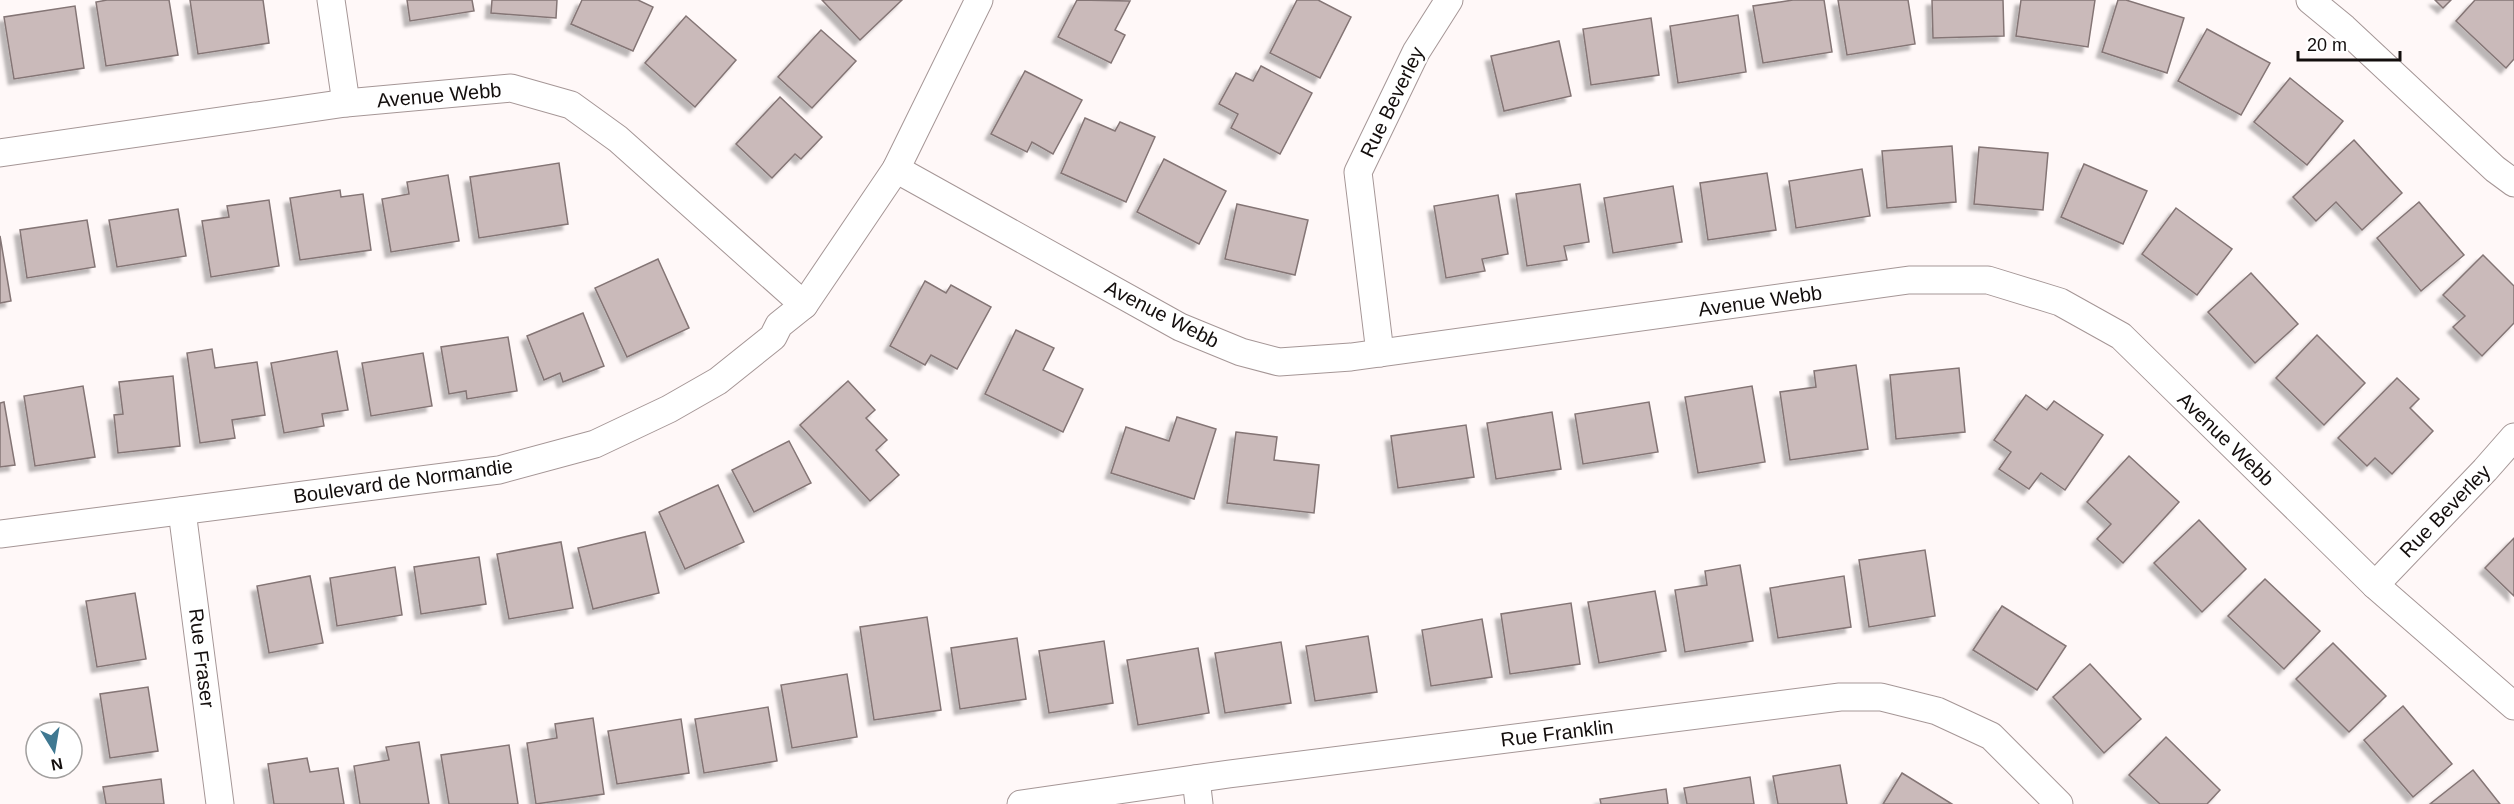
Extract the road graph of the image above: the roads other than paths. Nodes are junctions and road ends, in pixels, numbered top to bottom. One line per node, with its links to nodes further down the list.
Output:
1 (331, 0): 5 (street)
2 (979, 0): 7 (street, Boulevard de Normandie)
3 (1449, 0): 10 (street, Rue Beverley)
4 (2310, 0): 8 (street)
5 (346, 103): 6 (street, Avenue Webb); 9 (street, Avenue Webb)
6 (0, 153)
7 (896, 169): 9 (street, Boulevard de Normandie); 10 (street, Avenue Webb)
8 (2514, 183)
9 (804, 305): 12 (street, Boulevard de Normandie)
10 (1380, 353): 14 (street, Avenue Webb)
11 (2514, 437): 14 (street, Rue Beverley)
12 (182, 511): 13 (street, Boulevard de Normandie); 17 (street, Rue Fraser)
13 (0, 534)
14 (2375, 585): 15 (street, Avenue Webb)
15 (2514, 706)
16 (1198, 791): 18 (street, Rue Franklin); 19 (street, Rue Franklin)
17 (220, 804)
18 (1021, 804)
19 (2060, 804)

